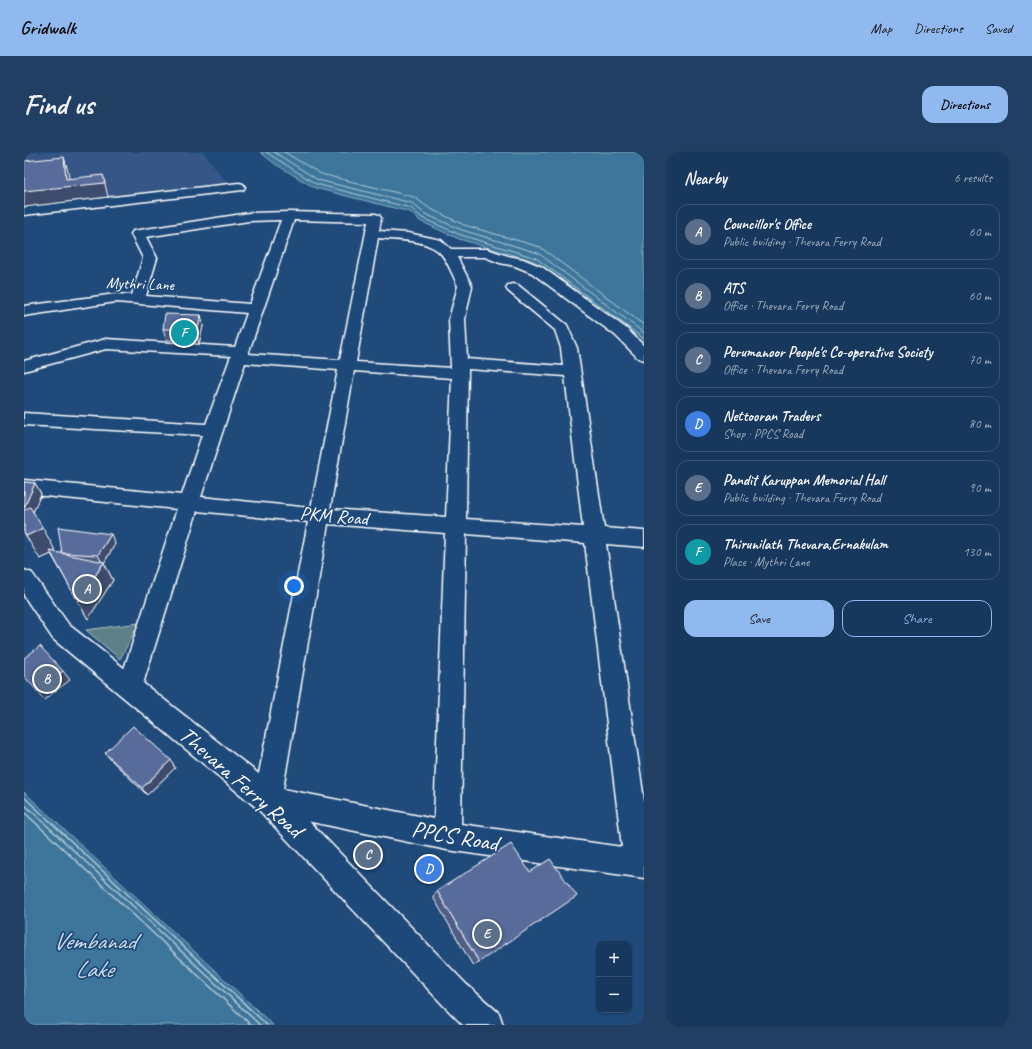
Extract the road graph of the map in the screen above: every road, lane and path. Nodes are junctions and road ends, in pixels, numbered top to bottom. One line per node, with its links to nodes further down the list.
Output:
1 (238, 187): 2 (street)
2 (221, 189): 3 (street); 4 (street)
3 (230, 198)
4 (24, 211)
5 (289, 216): 6 (street); 9 (street); 10 (street)
6 (372, 234): 7 (street); 15 (street)
7 (448, 253): 13 (street); 16 (street)
8 (513, 288): 17 (street)
9 (138, 299): 10 (street, Mythri Lane); 11 (street, Mythri Lane)
10 (256, 309): 12 (street)
11 (24, 311)
12 (240, 355): 14 (street); 15 (street); 19 (street)
13 (644, 356)
14 (24, 366)
15 (347, 366): 16 (street); 22 (street)
16 (460, 369): 17 (street); 23 (street)
17 (572, 372): 24 (street)
18 (24, 419): 19 (street)
19 (212, 430): 21 (street)
20 (24, 487): 21 (street, PKM Road)
21 (190, 502): 22 (street, PKM Road); 27 (street)
22 (319, 516): 23 (street, PKM Road); 28 (street)
23 (455, 525): 24 (street, PKM Road); 29 (street)
24 (594, 536): 25 (street, PKM Road); 30 (street)
25 (644, 539)
26 (24, 579): 27 (street, Thevara Ferry Road)
27 (130, 687): 28 (street, Thevara Ferry Road)
28 (268, 799): 29 (street, PPCS Road); 31 (street, Thevara Ferry Road)
29 (446, 836): 30 (street, PPCS Road)
30 (642, 864)
31 (487, 1025)

